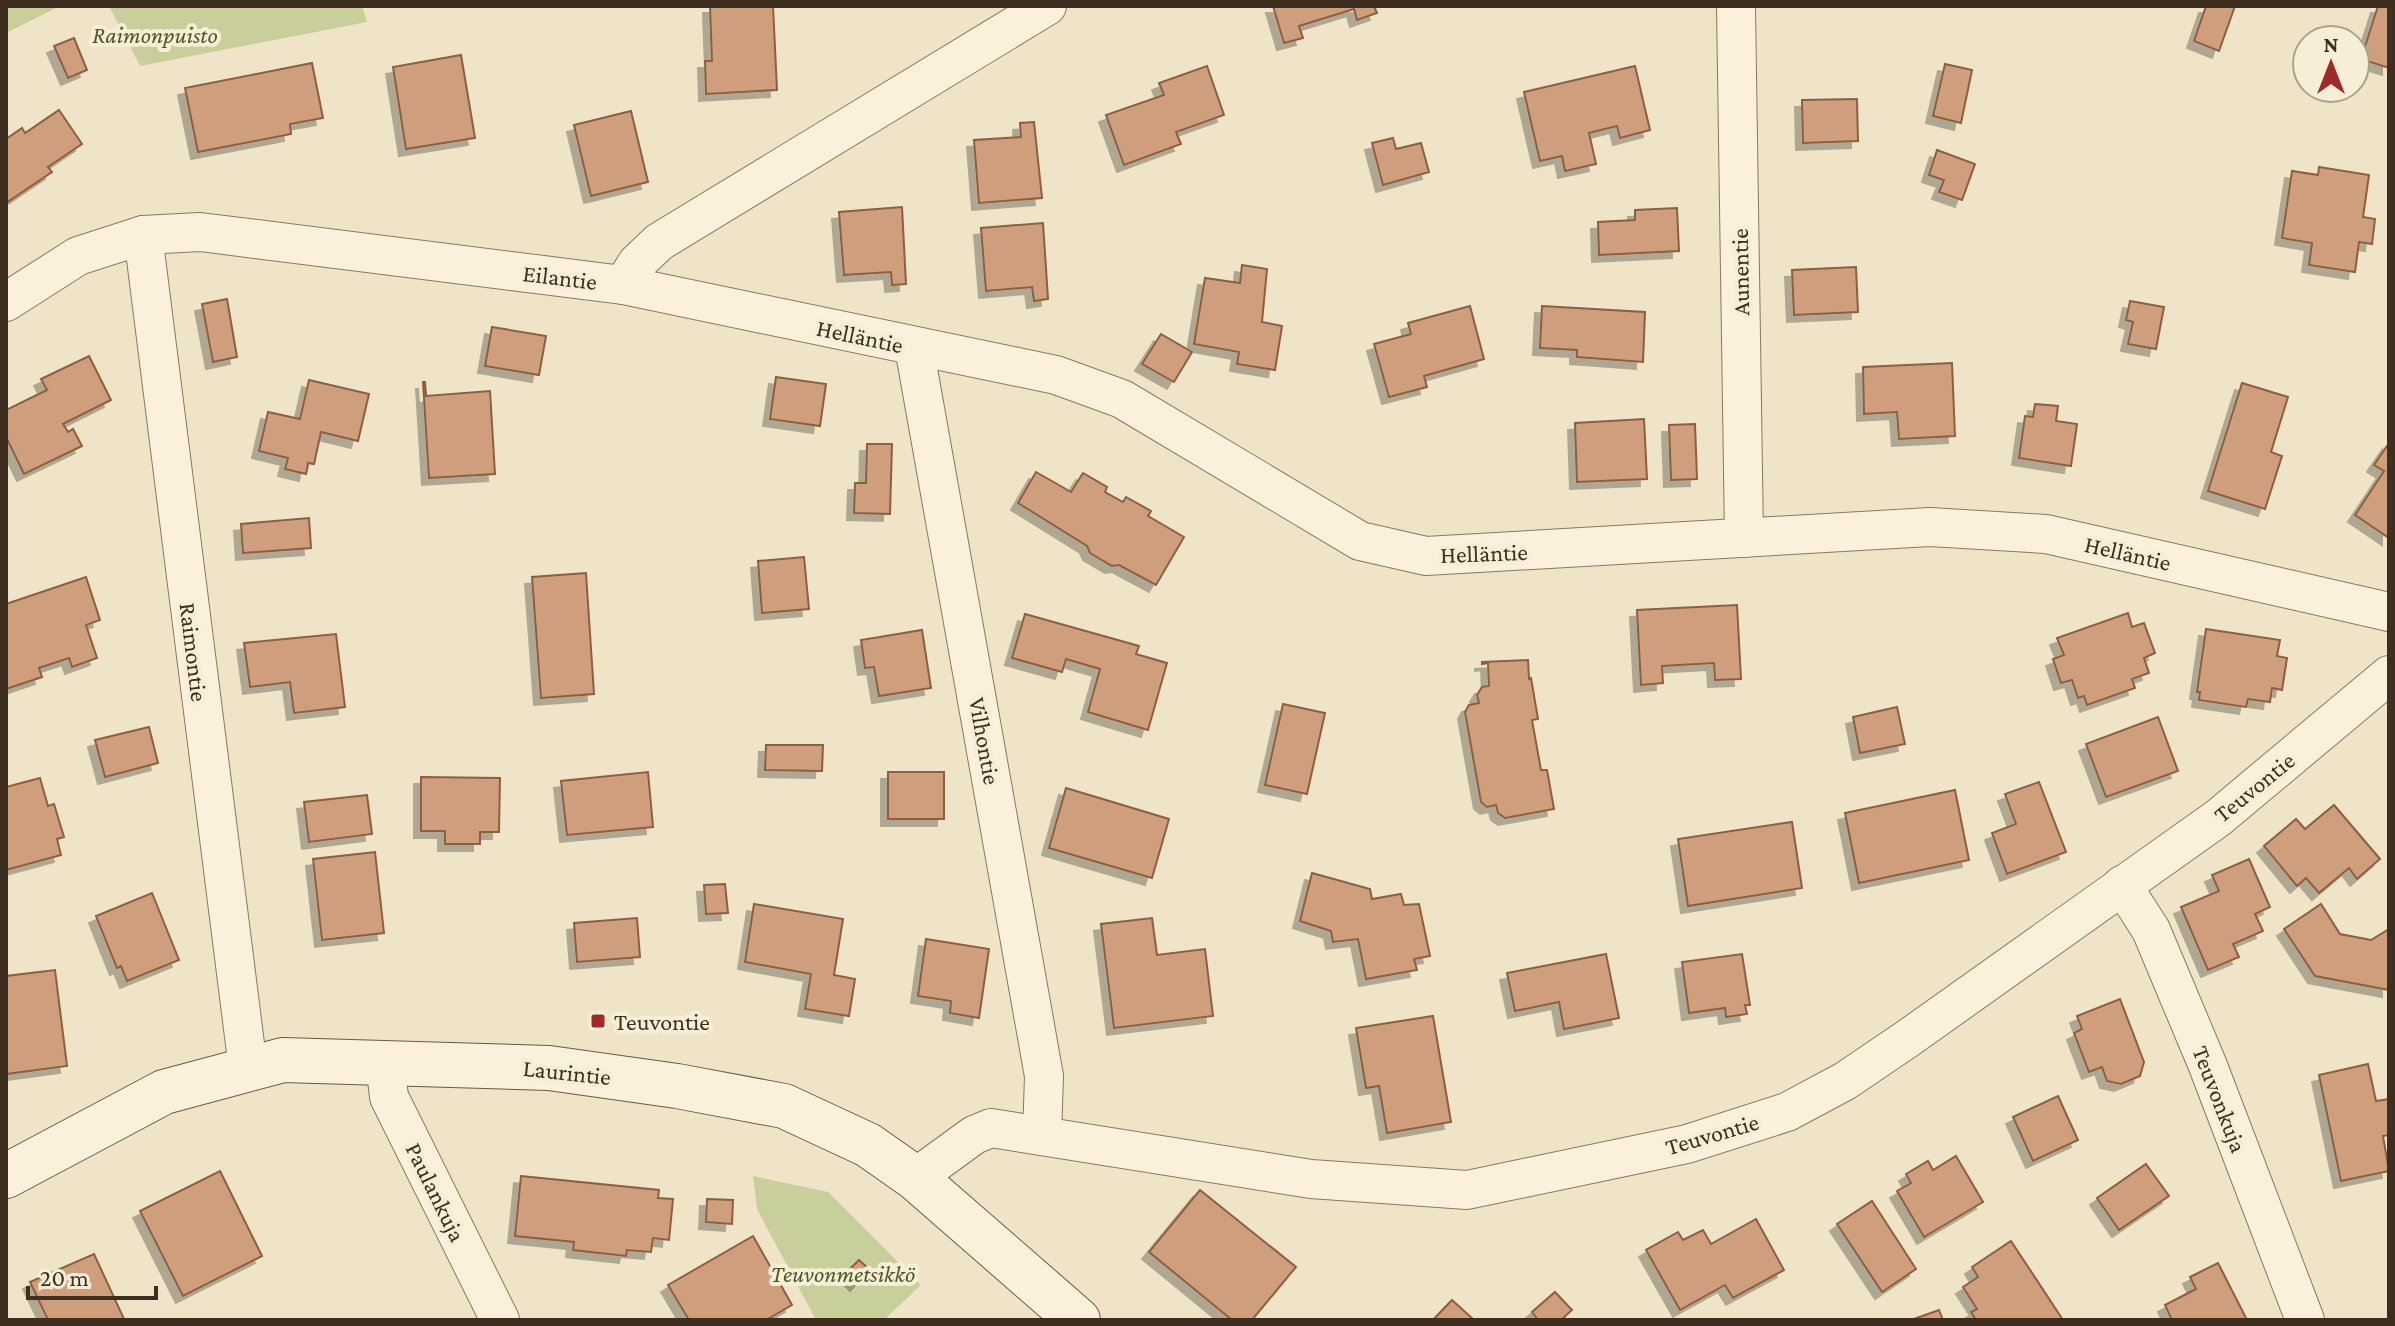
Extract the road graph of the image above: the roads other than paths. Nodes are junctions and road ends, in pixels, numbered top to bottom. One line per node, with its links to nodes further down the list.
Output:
1 (1047, 6): 4 (street, Eilantie)
2 (1736, 6): 7 (street, Aunentie)
3 (143, 235): 4 (street, Eilantie); 5 (street, Eilantie); 12 (street, Raimontie)
4 (623, 285): 6 (street, Helläntie)
5 (6, 302)
6 (914, 347): 7 (street, Helläntie); 13 (street, Vilhontie)
7 (1744, 538): 8 (street, Helläntie)
8 (2389, 612)
9 (2389, 675): 10 (street, Teuvontie)
10 (2122, 885): 13 (street, Teuvontie); 18 (street, Teuvonkuja)
11 (385, 1061): 12 (street, Laurintie); 15 (street, Laurintie); 16 (street, Paulankuja)
12 (248, 1068): 14 (street, Laurintie)
13 (1042, 1136): 15 (street, Teuvontie)
14 (6, 1176)
15 (915, 1178): 17 (street, Laurintie)
16 (500, 1320)
17 (1078, 1320)
18 (2305, 1320)

